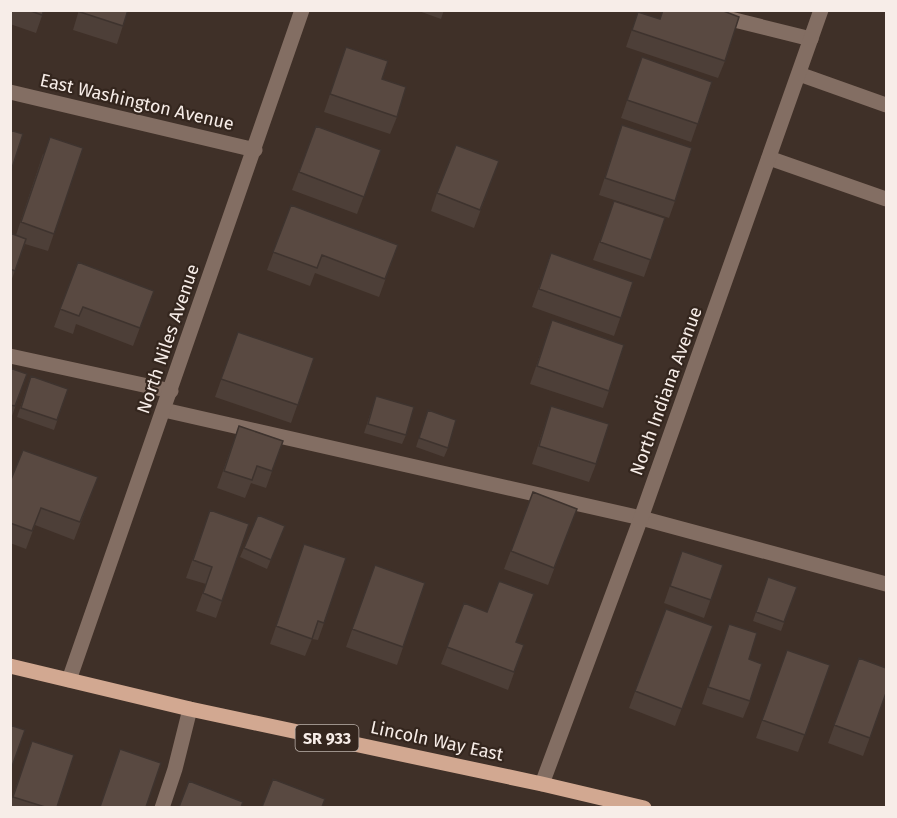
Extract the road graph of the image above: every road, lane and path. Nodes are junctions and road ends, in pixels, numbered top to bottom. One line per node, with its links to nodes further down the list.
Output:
1 (303, 10): 8 (street, North Niles Avenue)
2 (694, 10): 4 (street)
3 (821, 10): 4 (street, North Indiana Avenue)
4 (811, 39): 5 (street, North Indiana Avenue)
5 (799, 74): 7 (street); 9 (street, North Indiana Avenue)
6 (10, 92): 8 (street, East Washington Avenue)
7 (886, 105)
8 (255, 150): 12 (street, North Niles Avenue)
9 (769, 158): 10 (street); 14 (street, North Indiana Avenue)
10 (886, 199)
11 (10, 356): 12 (street)
12 (171, 391): 13 (street, North Niles Avenue)
13 (164, 410): 14 (street); 17 (street, North Niles Avenue)
14 (641, 518): 15 (street); 19 (street, North Indiana Avenue)
15 (886, 584)
16 (10, 666): 17 (main road, Lincoln Way East / SR 933)
17 (69, 680): 18 (main road, Lincoln Way East / SR 933)
18 (190, 709): 19 (main road, Lincoln Way East / SR 933); 20 (street)
19 (542, 784): 21 (main road, Lincoln Way East / SR 933)
20 (162, 807)
21 (644, 807)

